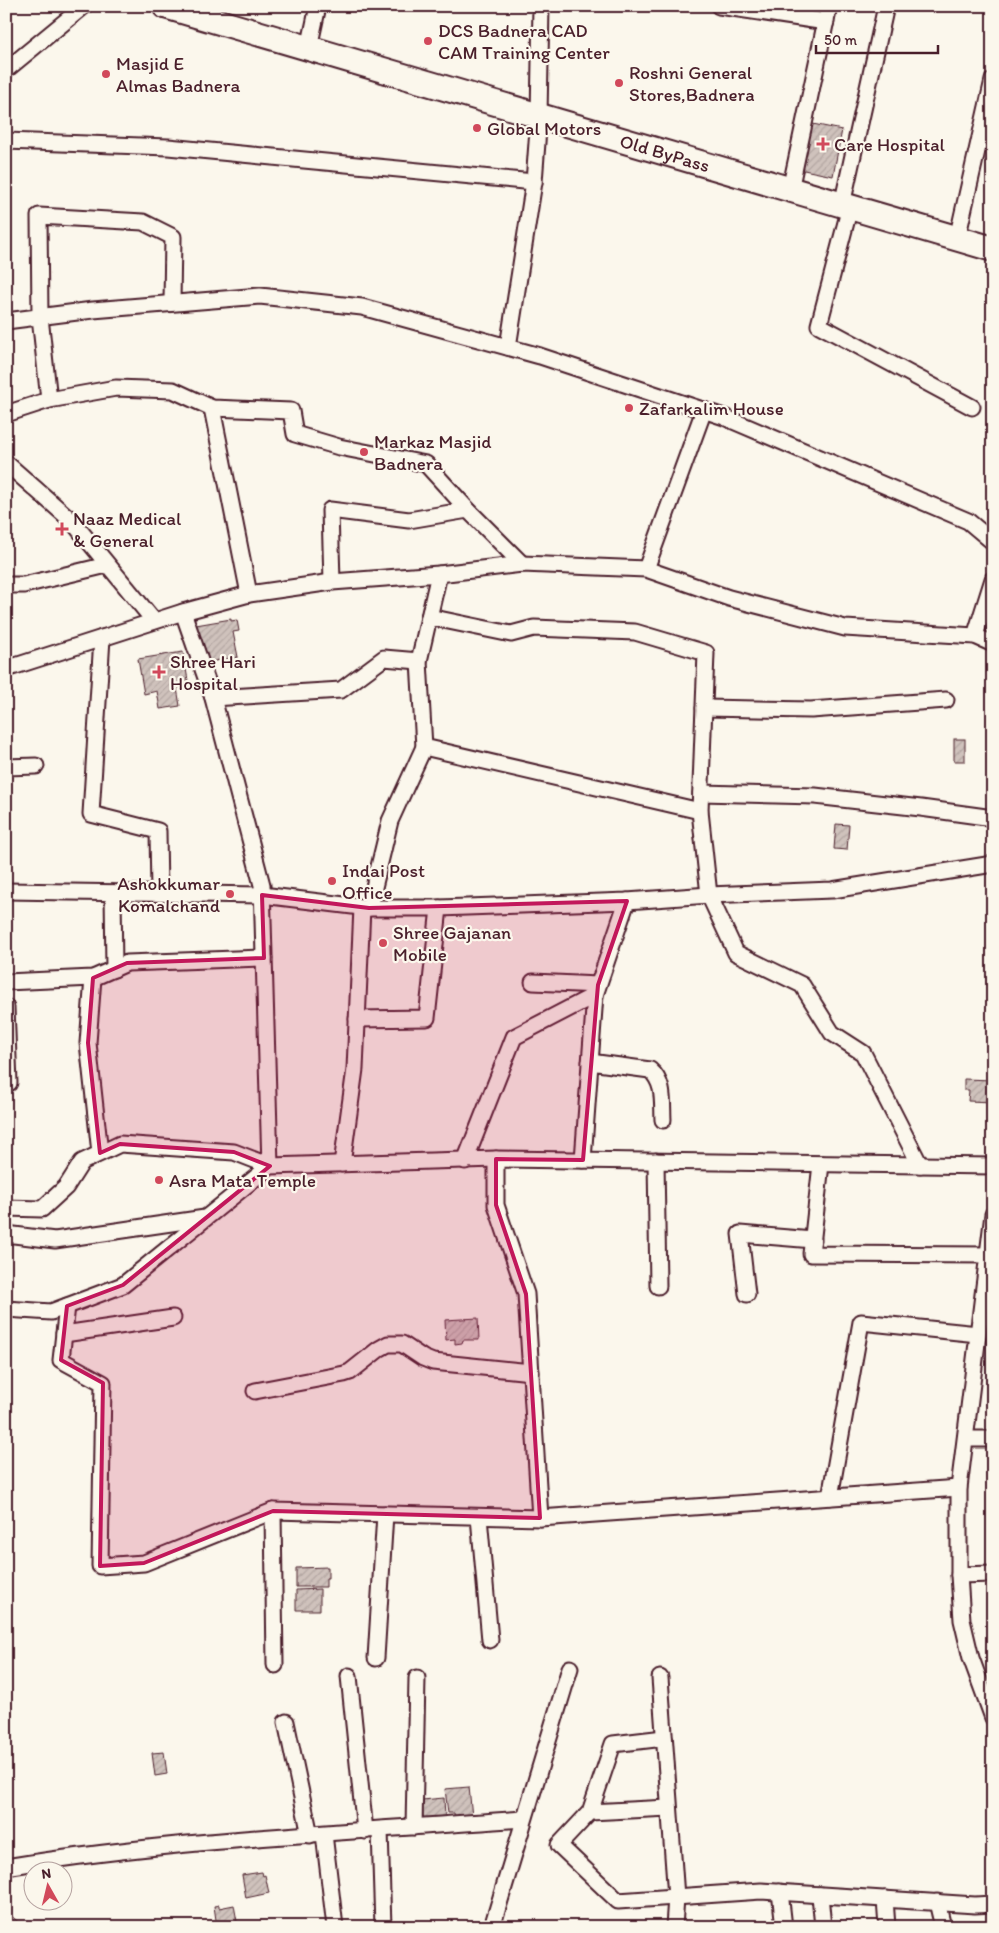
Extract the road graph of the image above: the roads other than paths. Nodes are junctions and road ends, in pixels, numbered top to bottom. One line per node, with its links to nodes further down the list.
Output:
1 (84, 6): 10 (street)
2 (165, 6): 9 (highway, Old ByPass)
3 (318, 6): 9 (street)
4 (541, 6): 12 (street)
5 (719, 6): 8 (street)
6 (829, 6): 8 (street)
7 (886, 6): 16 (street)
8 (826, 22): 15 (street)
9 (309, 48): 12 (highway, Old ByPass)
10 (6, 70)
11 (993, 80): 17 (street)
12 (539, 116): 14 (street); 15 (highway, Old ByPass)
13 (6, 141): 14 (street)
14 (534, 182): 22 (street)
15 (790, 190): 16 (highway, Old ByPass)
16 (846, 206): 17 (highway, Old ByPass); 24 (street)
17 (956, 239): 18 (highway, Old ByPass)
18 (993, 249)
19 (172, 303): 20 (street); 20 (street); 22 (street)
20 (40, 317): 21 (street); 23 (street)
21 (6, 321)
22 (508, 347): 26 (street)
23 (49, 400): 25 (street); 27 (street)
24 (972, 407)
25 (212, 408): 29 (street); 38 (street)
26 (704, 410): 30 (street); 33 (street)
27 (6, 414)
28 (6, 463): 32 (street)
29 (468, 510): 31 (street); 36 (street)
30 (993, 542)
31 (522, 564): 33 (street); 34 (street)
32 (108, 565): 37 (street); 41 (street)
33 (646, 568): 42 (street)
34 (439, 574): 36 (street); 40 (street)
35 (993, 579): 42 (street)
36 (332, 582): 38 (street)
37 (6, 585)
38 (250, 594): 39 (street)
39 (183, 612): 41 (street); 47 (street)
40 (429, 617): 45 (street); 49 (street)
41 (154, 621): 43 (street)
42 (975, 636): 44 (street)
43 (102, 638): 46 (street); 59 (street)
44 (993, 644)
45 (419, 661): 47 (street); 50 (street)
46 (6, 669)
47 (213, 698): 60 (street)
48 (946, 700): 49 (street)
49 (704, 708): 53 (street)
50 (424, 747): 54 (street); 63 (street)
51 (36, 766): 52 (street)
52 (6, 767)
53 (701, 794): 54 (street); 55 (street)
54 (700, 811): 61 (street)
55 (993, 818)
56 (993, 864): 61 (street)
57 (6, 891): 58 (street)
58 (113, 893): 59 (street); 66 (street)
59 (159, 893): 60 (street)
60 (262, 895): 63 (street); 65 (street)
61 (709, 895): 62 (street); 83 (street)
62 (627, 902): 64 (street); 70 (street)
63 (366, 908): 64 (street); 72 (street)
64 (439, 908): 72 (street)
65 (264, 958): 66 (street); 84 (street)
66 (114, 969): 67 (street)
67 (94, 978): 68 (street); 76 (street)
68 (6, 982)
69 (533, 982): 70 (street)
70 (596, 990): 73 (street); 79 (street)
71 (6, 1007): 74 (street)
72 (358, 1019): 81 (street)
73 (590, 1062): 75 (street); 78 (street)
74 (6, 1082)
75 (663, 1120)
76 (100, 1153): 84 (street); 86 (street)
77 (496, 1160): 78 (street); 79 (street); 99 (street)
78 (583, 1160): 80 (street)
79 (465, 1161): 81 (street)
80 (656, 1162): 82 (street); 92 (street)
81 (342, 1164): 84 (street)
82 (821, 1164): 83 (street); 90 (street)
83 (920, 1165): 85 (street)
84 (270, 1166): 88 (street)
85 (993, 1166)
86 (6, 1208)
87 (993, 1214): 91 (street)
88 (206, 1218): 89 (street); 94 (street)
89 (6, 1234)
90 (813, 1240): 91 (street); 93 (street)
91 (990, 1255): 98 (street)
92 (658, 1286)
93 (747, 1294)
94 (67, 1306): 95 (street); 97 (street)
95 (6, 1309)
96 (173, 1318): 97 (street)
97 (64, 1334): 105 (street)
98 (978, 1334): 101 (street); 104 (street)
99 (531, 1372): 100 (street); 108 (street)
100 (255, 1391)
101 (966, 1439): 102 (street); 103 (street)
102 (993, 1439)
103 (959, 1488): 104 (street); 110 (street)
104 (830, 1496): 108 (street)
105 (273, 1511): 106 (street); 113 (street)
106 (385, 1514): 107 (street); 112 (street)
107 (479, 1517): 108 (street); 111 (street)
108 (540, 1518)
109 (993, 1574): 110 (street)
110 (960, 1575): 118 (street)
111 (490, 1640)
112 (376, 1658)
113 (275, 1665)
114 (570, 1668): 123 (street)
115 (349, 1676): 125 (street)
116 (417, 1678): 124 (street)
117 (660, 1678): 120 (street)
118 (993, 1718)
119 (286, 1722): 126 (street)
120 (664, 1738): 121 (street); 122 (street)
121 (670, 1808): 122 (street); 130 (street)
122 (590, 1812): 130 (street)
123 (523, 1819): 124 (street); 136 (street)
124 (414, 1827): 125 (street)
125 (373, 1830): 126 (street); 135 (street)
126 (317, 1834): 127 (street); 134 (street)
127 (6, 1867)
128 (780, 1892): 129 (street); 130 (street); 138 (street)
129 (820, 1895): 131 (street); 139 (street)
130 (676, 1897): 137 (street)
131 (885, 1899): 132 (street); 140 (street)
132 (937, 1902): 133 (street); 141 (street)
133 (993, 1904)
134 (335, 1927)
135 (382, 1927)
136 (492, 1927)
137 (674, 1927)
138 (784, 1927)
139 (823, 1927)
140 (888, 1927)
141 (943, 1927)

